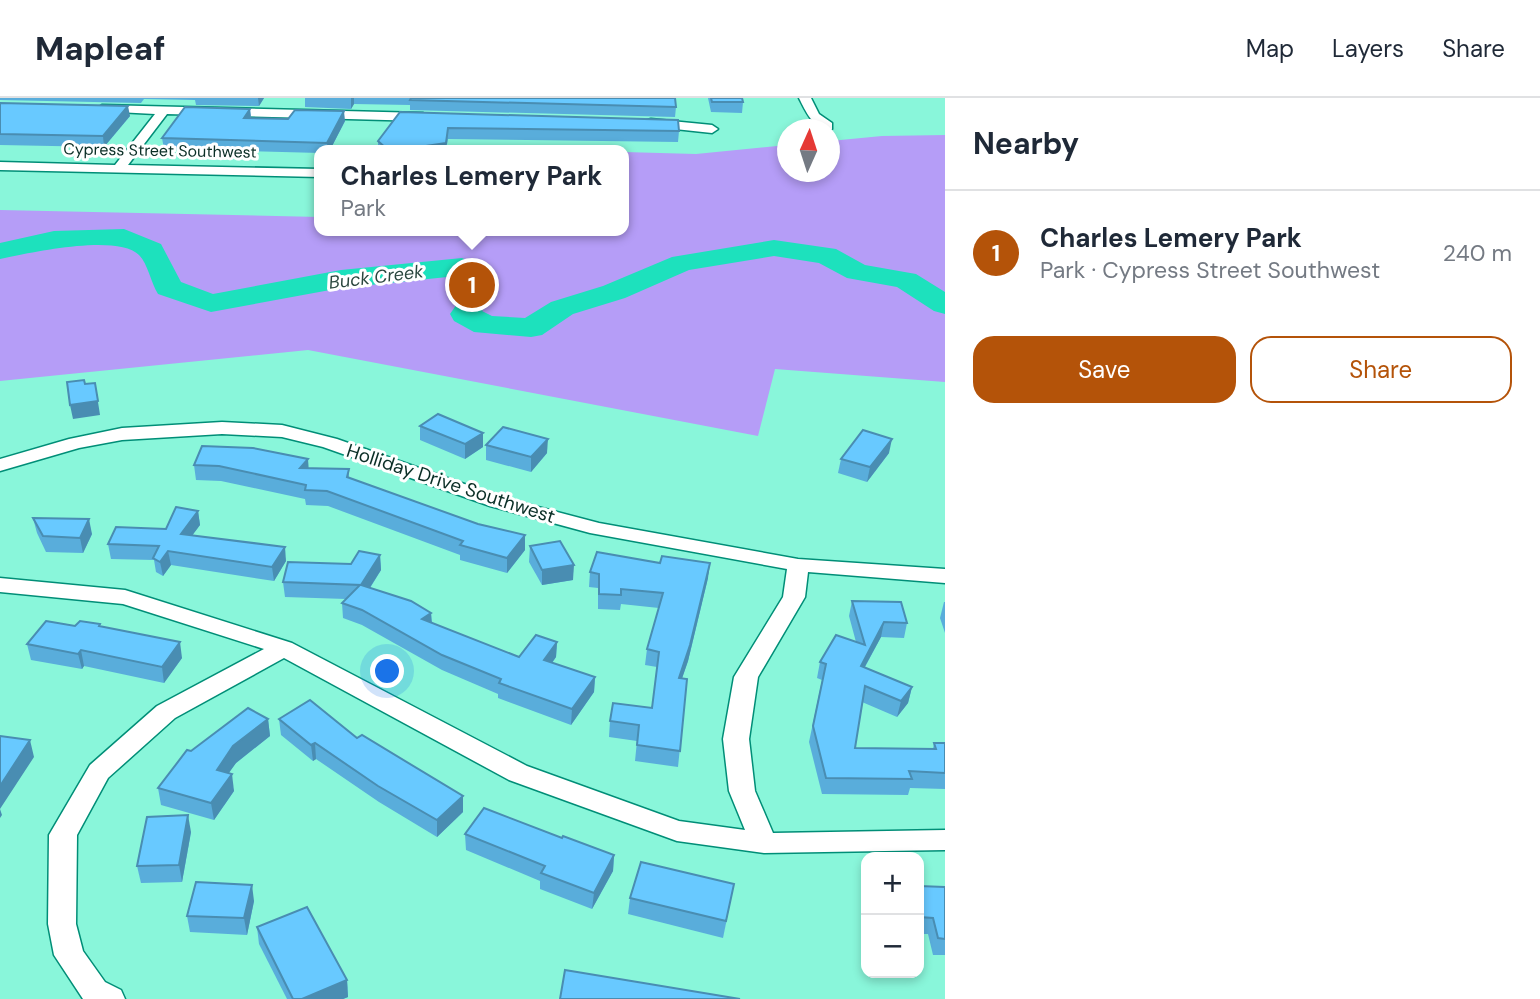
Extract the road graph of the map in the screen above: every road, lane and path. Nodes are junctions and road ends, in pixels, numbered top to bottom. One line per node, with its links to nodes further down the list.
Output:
1 (290, 98): 5 (street)
2 (804, 98): 7 (street)
3 (86, 109): 4 (street)
4 (163, 111): 5 (street); 11 (street)
5 (284, 113): 6 (street)
6 (433, 117)
7 (818, 119)
8 (638, 123): 9 (street)
9 (712, 129)
10 (0, 166): 11 (street, Cypress Street Southwest)
11 (120, 167): 12 (street, Cypress Street Southwest)
12 (314, 173)
13 (0, 465): 14 (street, Holliday Drive Southwest)
14 (799, 565): 15 (street, Holliday Drive Southwest); 19 (street)
15 (945, 576)
16 (0, 585): 17 (street)
17 (284, 648): 19 (street); 20 (street)
18 (945, 840): 19 (street)
19 (764, 843)
20 (110, 999)

